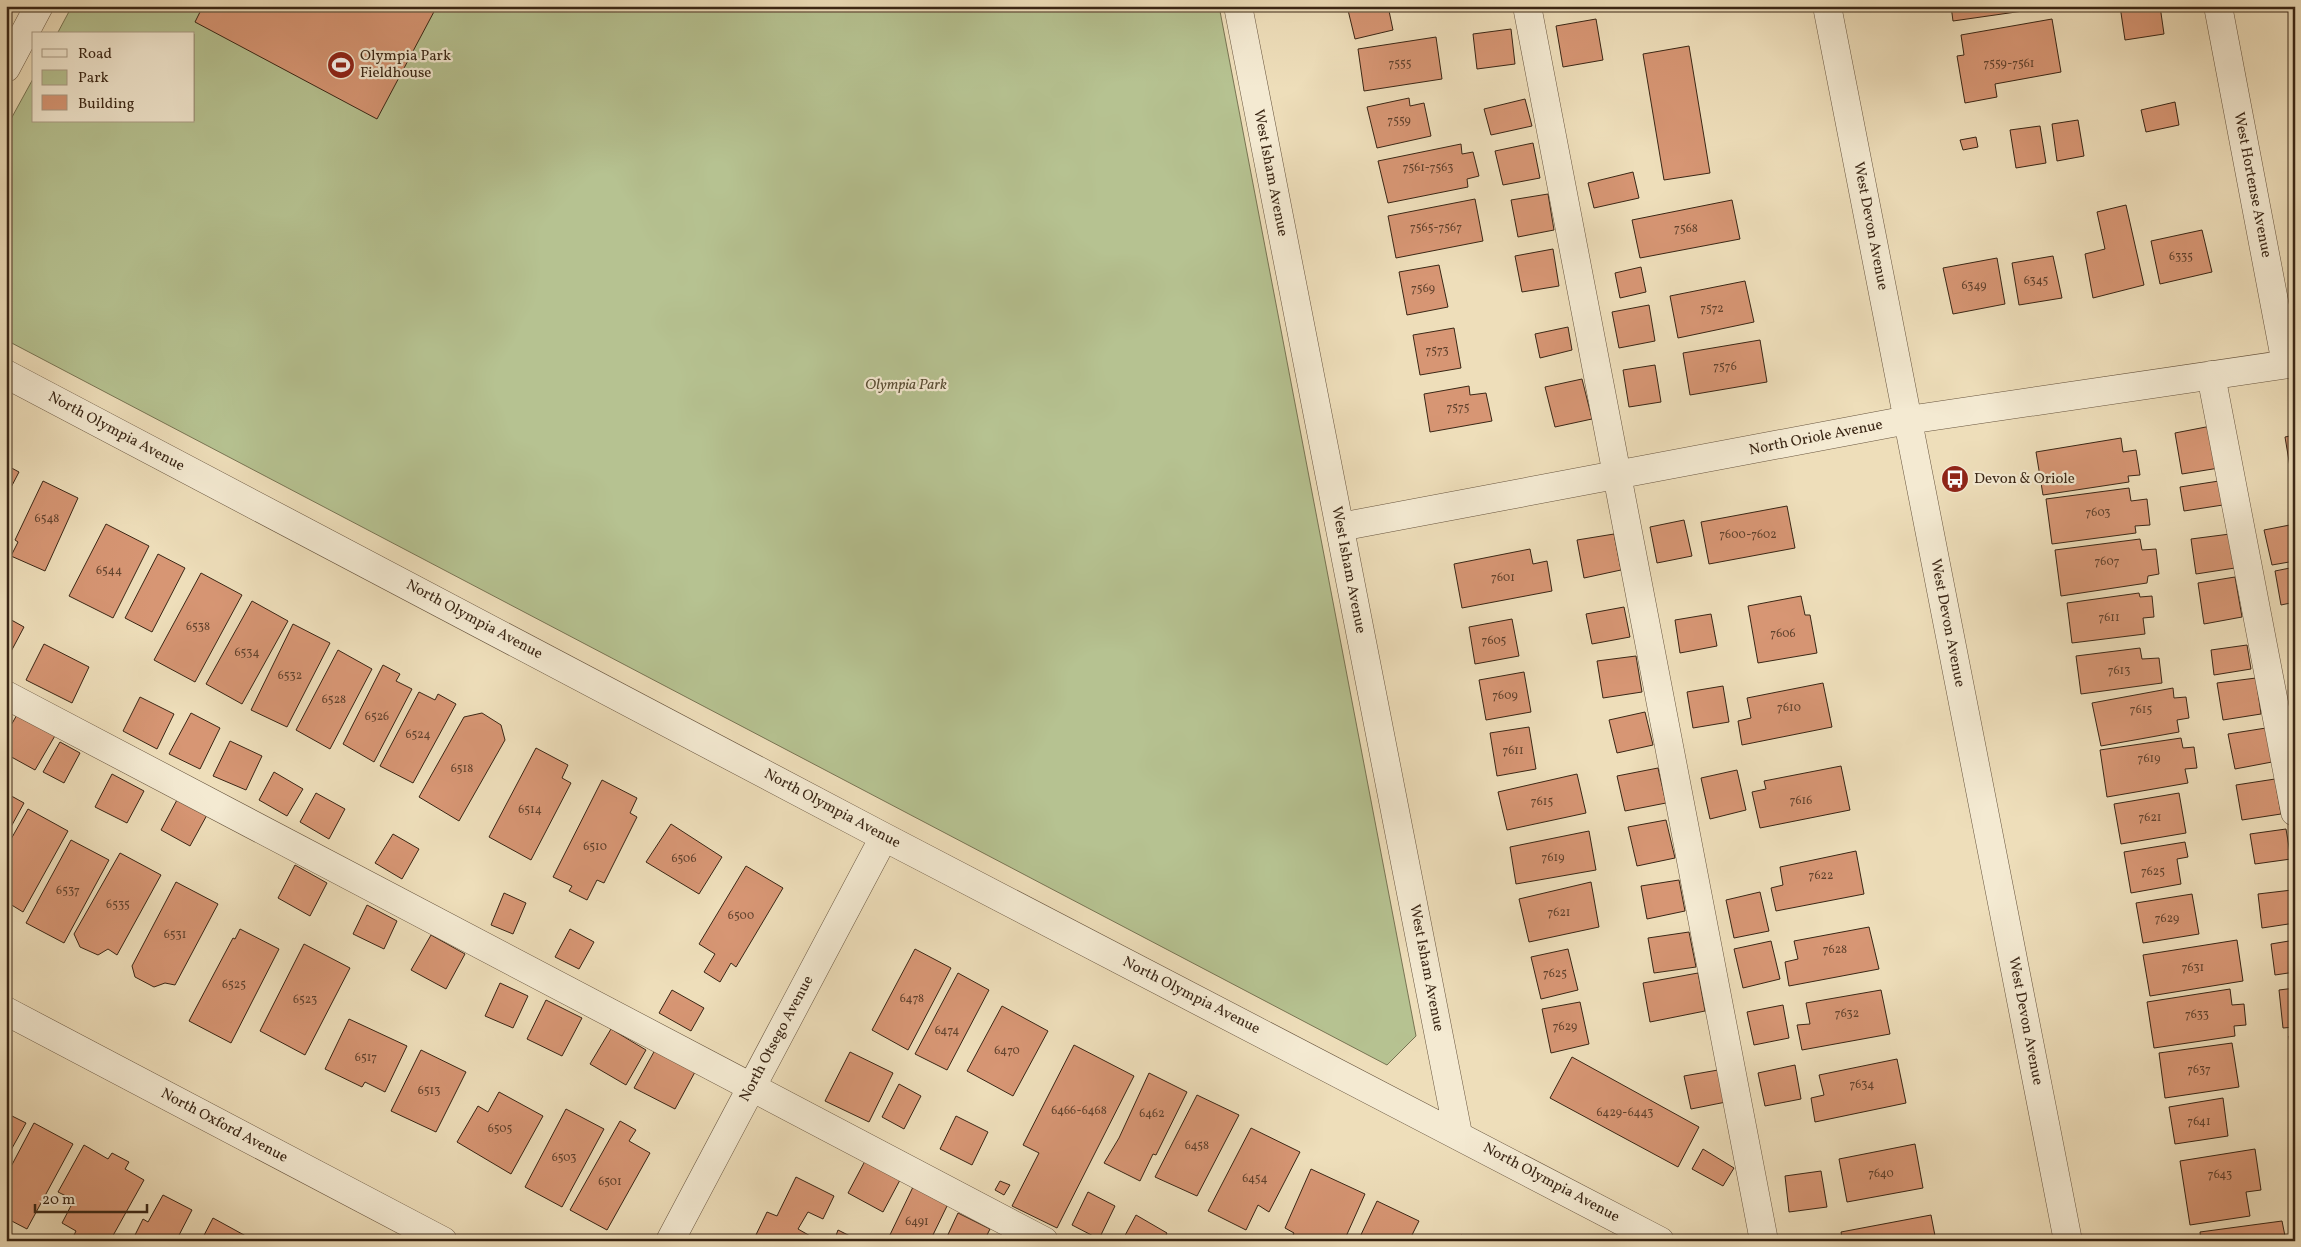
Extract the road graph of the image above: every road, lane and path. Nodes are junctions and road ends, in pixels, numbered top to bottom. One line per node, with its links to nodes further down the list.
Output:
1 (39, 6): 6 (street)
2 (1238, 6): 12 (street, West Isham Avenue)
3 (1527, 6): 11 (street)
4 (1827, 6): 10 (street, West Devon Avenue)
5 (2218, 6): 7 (street, West Hortense Avenue)
6 (6, 68)
7 (2290, 364): 9 (street, North Oriole Avenue)
8 (6, 374): 15 (street, North Olympia Avenue)
9 (2211, 375): 10 (street, North Oriole Avenue); 14 (street)
10 (1908, 420): 11 (street, North Oriole Avenue); 24 (street, West Devon Avenue)
11 (1617, 475): 12 (street, North Oriole Avenue); 23 (street)
12 (1340, 527): 18 (street, West Isham Avenue)
13 (6, 695): 17 (street)
14 (2295, 812)
15 (884, 837): 17 (street, North Otsego Avenue); 18 (street, North Olympia Avenue)
16 (6, 1011): 19 (street, North Oxford Avenue)
17 (751, 1087): 20 (street, North Otsego Avenue); 21 (street)
18 (1458, 1134): 22 (street, North Olympia Avenue)
19 (442, 1241)
20 (670, 1241)
21 (1044, 1241)
22 (1660, 1241)
23 (1764, 1241)
24 (2068, 1241)

